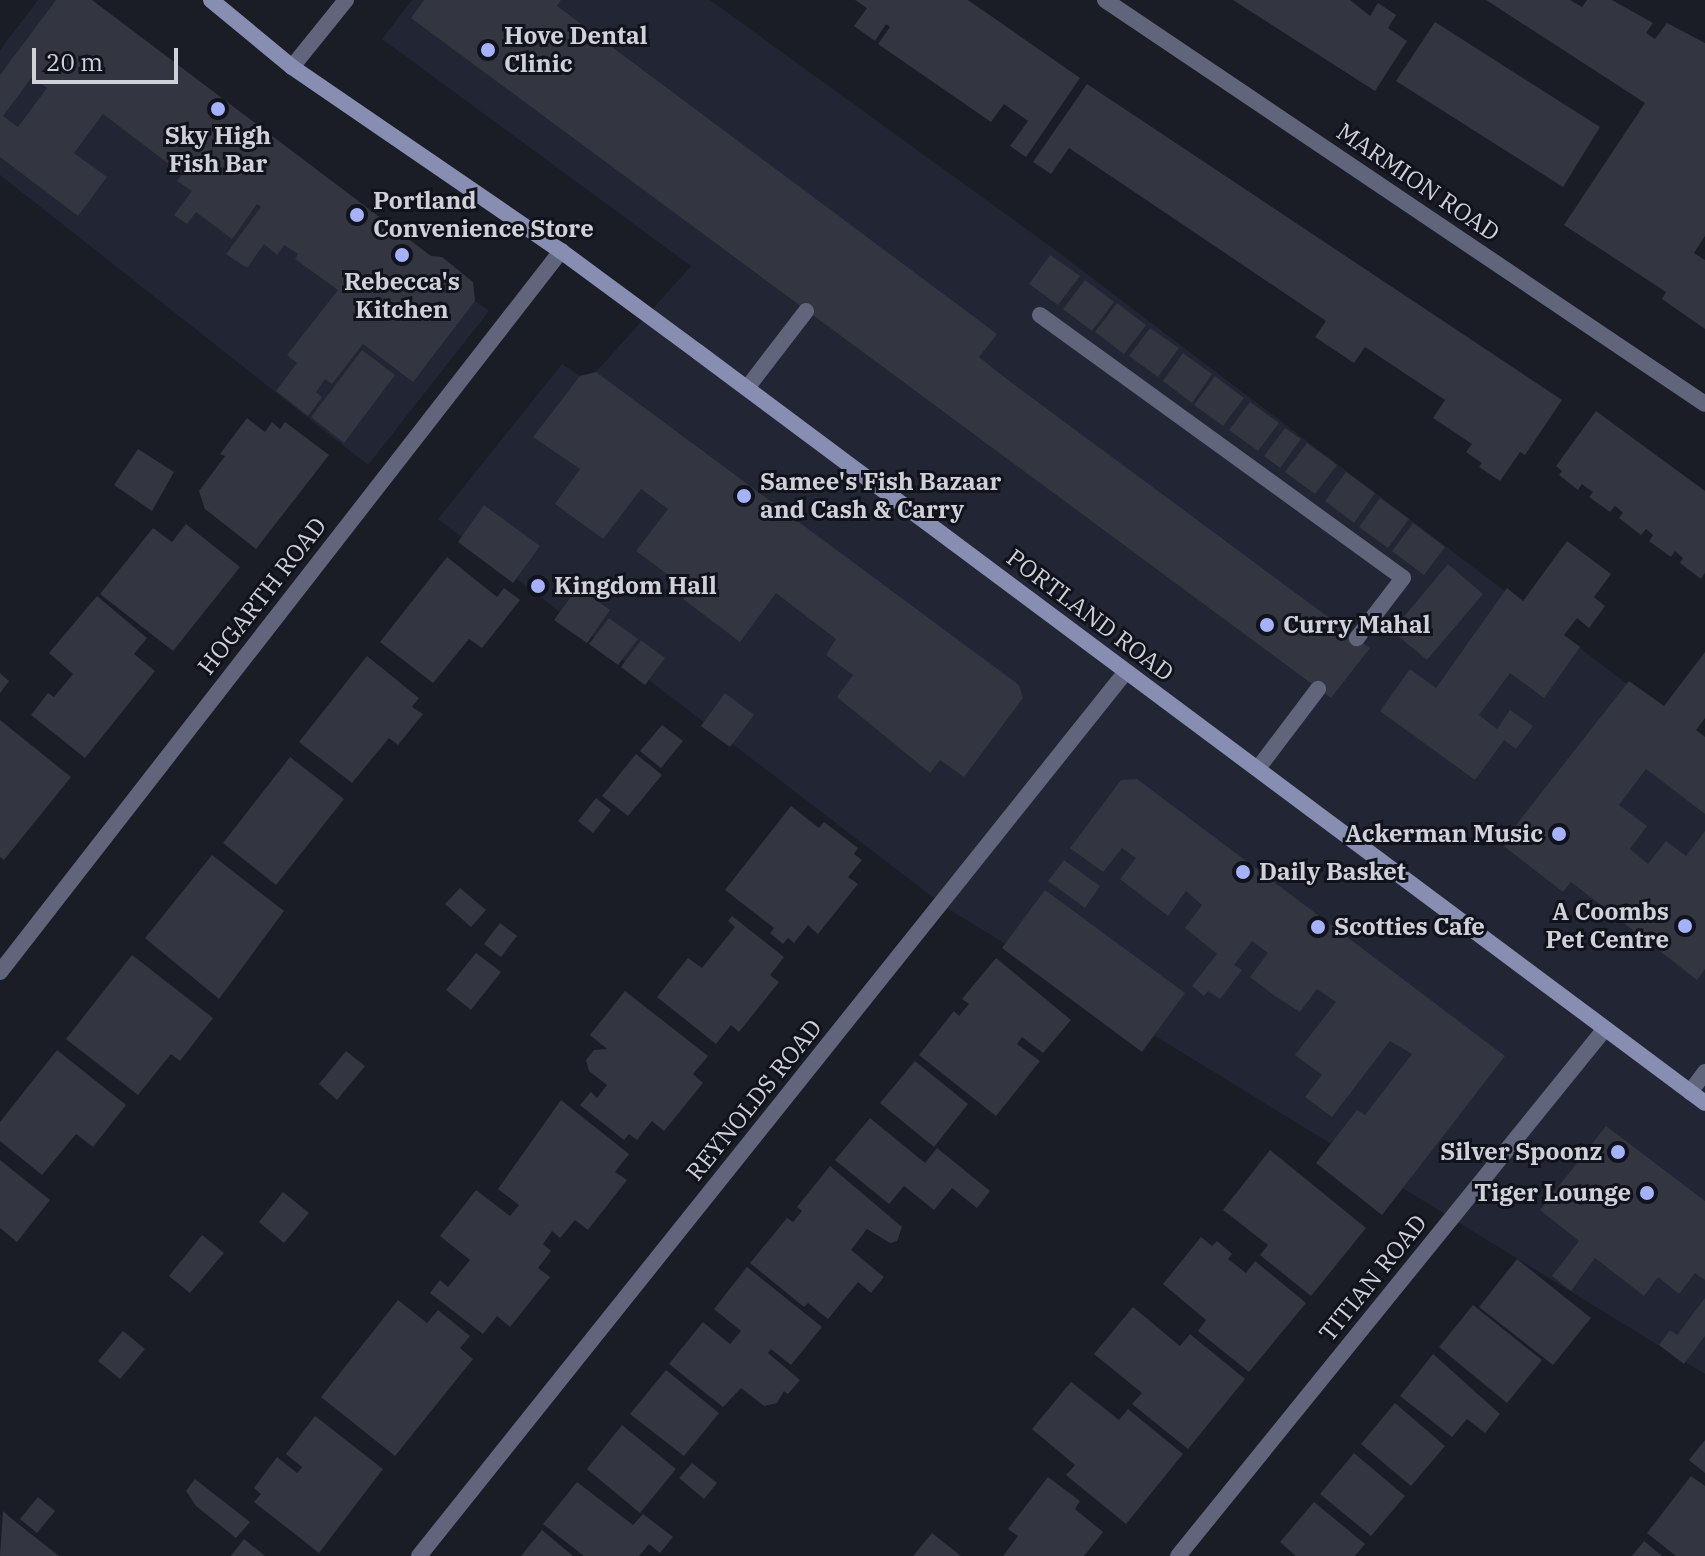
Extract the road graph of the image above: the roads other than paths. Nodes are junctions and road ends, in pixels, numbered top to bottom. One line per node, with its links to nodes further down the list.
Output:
1 (211, 0): 4 (street, PORTLAND ROAD)
2 (346, 0): 4 (street)
3 (1105, 0): 9 (street, MARMION ROAD)
4 (292, 67): 5 (street, PORTLAND ROAD)
5 (561, 251): 8 (street, PORTLAND ROAD); 14 (street, HOGARTH ROAD)
6 (806, 311): 8 (street)
7 (1040, 315): 10 (street)
8 (747, 388): 11 (street, PORTLAND ROAD)
9 (1705, 404)
10 (1357, 638)
11 (1125, 673): 13 (street, PORTLAND ROAD); 19 (street, REYNOLDS ROAD)
12 (1318, 689): 13 (street)
13 (1259, 767): 15 (street, PORTLAND ROAD)
14 (0, 972)
15 (1604, 1030): 17 (street, PORTLAND ROAD); 20 (street, TITIAN ROAD)
16 (1705, 1072): 17 (street)
17 (1690, 1092): 18 (street, PORTLAND ROAD)
18 (1705, 1103)
19 (419, 1556)
20 (1178, 1556)

